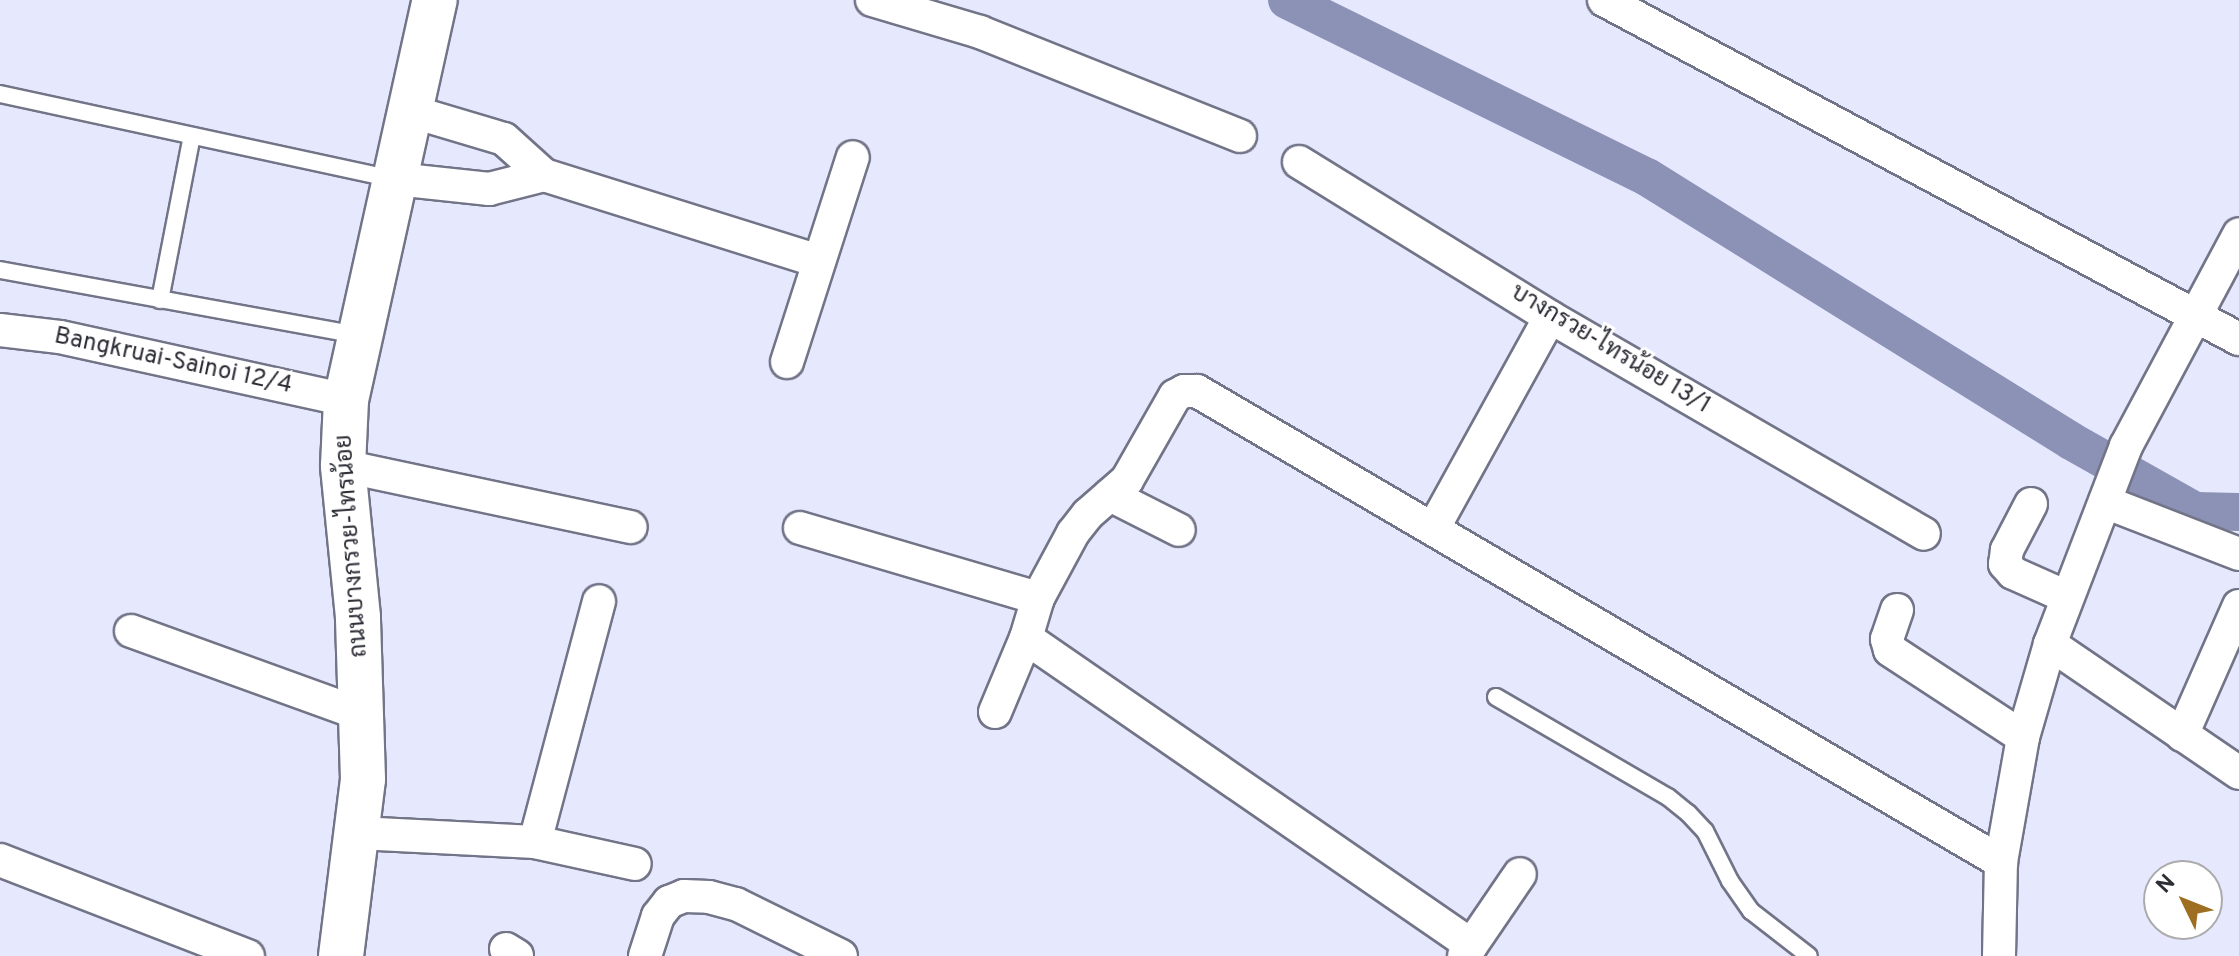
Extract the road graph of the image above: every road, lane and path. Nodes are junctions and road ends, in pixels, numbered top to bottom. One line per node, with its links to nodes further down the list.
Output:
1 (435, 0): 5 (main road, ถนนบางกรวย-ไทรน้อย)
2 (872, 0): 7 (street)
3 (1604, 0): 16 (street)
4 (0, 94): 6 (lane)
5 (410, 111): 10 (street); 11 (main road, ถนนบางกรวย-ไทรน้อย)
6 (192, 136): 11 (lane); 15 (lane)
7 (1240, 136)
8 (853, 157): 13 (street)
9 (1299, 162): 17 (street, บางกรวย-ไทรน้อย 13/1)
10 (544, 175): 11 (street); 13 (street)
11 (396, 179): 19 (main road, ถนนบางกรวย-ไทรน้อย)
12 (2239, 235): 16 (street)
13 (819, 261): 21 (street)
14 (0, 270): 15 (lane)
15 (160, 300): 19 (lane)
16 (2194, 315): 20 (street); 24 (street)
17 (1550, 317): 29 (street); 31 (street, บางกรวย-ไทรน้อย 13/1)
18 (0, 330): 22 (street, Bangkruai-Sainoi 12/4)
19 (360, 335): 22 (main road, ถนนบางกรวย-ไทรน้อย)
20 (2239, 339)
21 (787, 362)
22 (346, 400): 23 (main road, ถนนบางกรวย-ไทรน้อย)
23 (343, 466): 27 (street); 43 (main road, ถนนบางกรวย-ไทรน้อย)
24 (2108, 494): 32 (street); 33 (street)
25 (1110, 495): 29 (street); 30 (street); 34 (street)
26 (2031, 504): 33 (street)
27 (631, 527)
28 (800, 528): 34 (street)
29 (1433, 529): 50 (street)
30 (1179, 530)
31 (1924, 534)
32 (2239, 554)
33 (2067, 597): 40 (street)
34 (1038, 598): 39 (street)
35 (599, 601): 48 (street)
36 (2239, 606): 44 (street)
37 (1897, 610): 45 (street)
38 (131, 631): 43 (street)
39 (1026, 638): 42 (street); 53 (street)
40 (2050, 644): 44 (street); 45 (street)
41 (1496, 697): 58 (lane)
42 (995, 712)
43 (363, 715): 47 (main road, ถนนบางกรวย-ไทรน้อย)
44 (2182, 735): 46 (street)
45 (2023, 737): 50 (street)
46 (2239, 773)
47 (358, 833): 48 (street); 54 (main road, ถนนบางกรวย-ไทรน้อย)
48 (535, 842): 51 (street)
49 (0, 860): 55 (street)
50 (2001, 862): 59 (street)
51 (635, 864)
52 (1520, 874): 53 (street)
53 (1467, 951)
54 (350, 953)
55 (248, 956)
56 (645, 956): 57 (street)
57 (841, 956)
58 (1809, 956)
59 (1999, 956)

